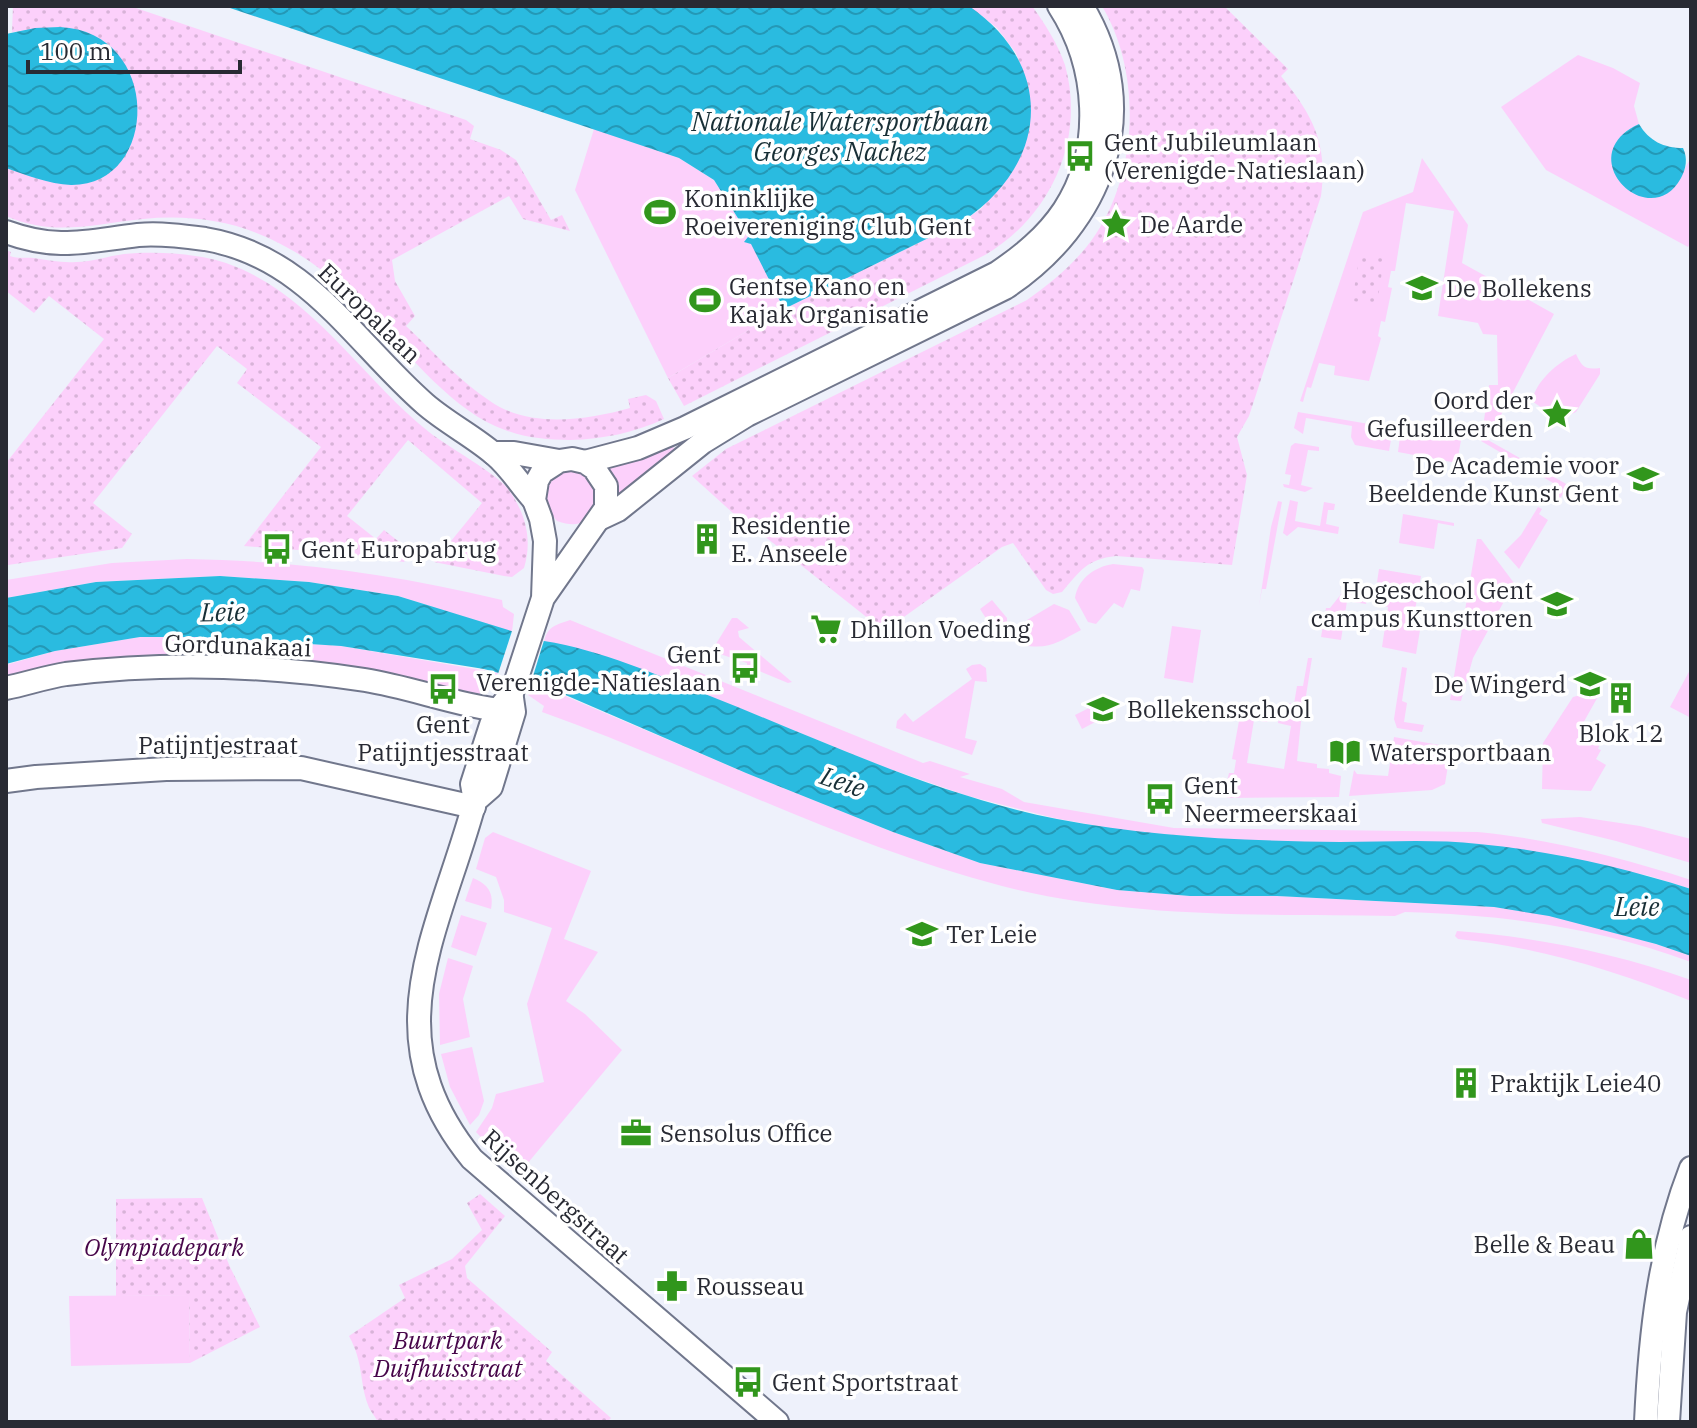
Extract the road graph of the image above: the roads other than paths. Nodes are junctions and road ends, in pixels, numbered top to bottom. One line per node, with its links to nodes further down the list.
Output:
1 (1059, 6): 6 (street)
2 (1082, 6): 8 (street)
3 (6, 232): 4 (street, Europalaan)
4 (493, 453): 5 (street, Europalaan); 7 (street, Europalaan)
5 (559, 461): 6 (street); 7 (street)
6 (585, 462): 8 (street)
7 (538, 510): 8 (street); 9 (street)
8 (595, 523): 9 (street)
9 (543, 598): 11 (street, Rijsenbergstraat)
10 (6, 688): 11 (street, Gordunakaai)
11 (508, 705): 13 (street, Rijsenbergstraat)
12 (6, 781): 13 (street, Patijntjestraat)
13 (474, 804): 16 (street, Rijsenbergstraat)
14 (1691, 1168): 17 (street)
15 (1691, 1237): 18 (street)
16 (777, 1422)
17 (1646, 1422)
18 (1668, 1422)

